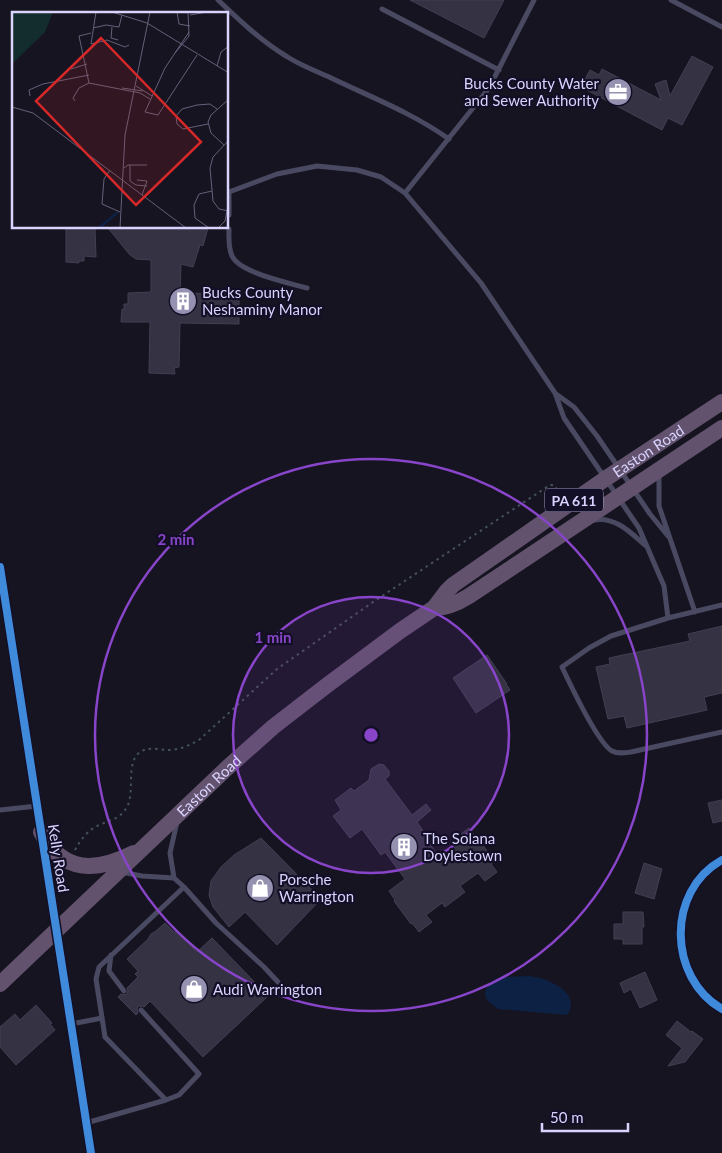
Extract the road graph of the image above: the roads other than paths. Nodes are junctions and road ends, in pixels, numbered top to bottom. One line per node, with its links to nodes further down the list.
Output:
1 (218, 0): 7 (lane)
2 (534, 0): 6 (lane)
3 (671, 0): 5 (lane)
4 (382, 9): 6 (lane)
5 (722, 27)
6 (498, 70): 7 (lane)
7 (448, 139): 9 (lane)
8 (229, 192): 9 (lane)
9 (405, 193): 12 (lane)
10 (229, 229): 11 (lane)
11 (307, 288)
12 (555, 393): 15 (lane); 17 (lane)
13 (722, 402): 15 (highway, Easton Road / PA 611)
14 (722, 428): 16 (highway, Easton Road / PA 611)
15 (620, 469): 17 (highway, Easton Road / PA 611); 18 (lane)
16 (658, 470): 18 (highway, Easton Road / PA 611); 21 (lane)
17 (605, 478): 19 (lane); 25 (highway, Easton Road / PA 611)
18 (632, 487): 19 (highway, Easton Road / PA 611); 21 (lane)
19 (618, 496): 20 (highway, Easton Road / PA 611); 22 (lane)
20 (579, 522): 22 (lane); 25 (highway, Easton Road / PA 611)
21 (668, 536): 26 (lane)
22 (647, 546): 27 (lane)
23 (0, 567): 29 (street, Kelly Road)
24 (722, 605): 26 (lane)
25 (434, 608): 31 (highway, Easton Road / PA 611)
26 (695, 612): 27 (lane)
27 (668, 618): 28 (lane)
28 (722, 732)
29 (38, 806): 30 (lane); 32 (street, Kelly Road)
30 (0, 810)
31 (179, 814): 33 (highway, Easton Road / PA 611); 36 (lane)
32 (42, 832): 33 (highway); 38 (street, Kelly Road)
33 (142, 848): 35 (highway, Easton Road / PA 611)
34 (722, 860): 43 (street)
35 (118, 872): 36 (lane); 38 (highway, Easton Road / PA 611)
36 (174, 878): 37 (lane)
37 (184, 887): 39 (lane); 40 (lane)
38 (56, 930): 41 (highway, Easton Road / PA 611); 46 (street, Kelly Road)
39 (111, 954): 42 (lane); 45 (lane)
40 (278, 982)
41 (0, 984)
42 (124, 991)
43 (722, 1009)
44 (141, 1010): 47 (lane)
45 (102, 1018): 46 (lane); 47 (lane)
46 (71, 1024): 48 (street, Kelly Road)
47 (166, 1100): 48 (lane)
48 (86, 1123): 49 (street, Kelly Road)
49 (90, 1152)

